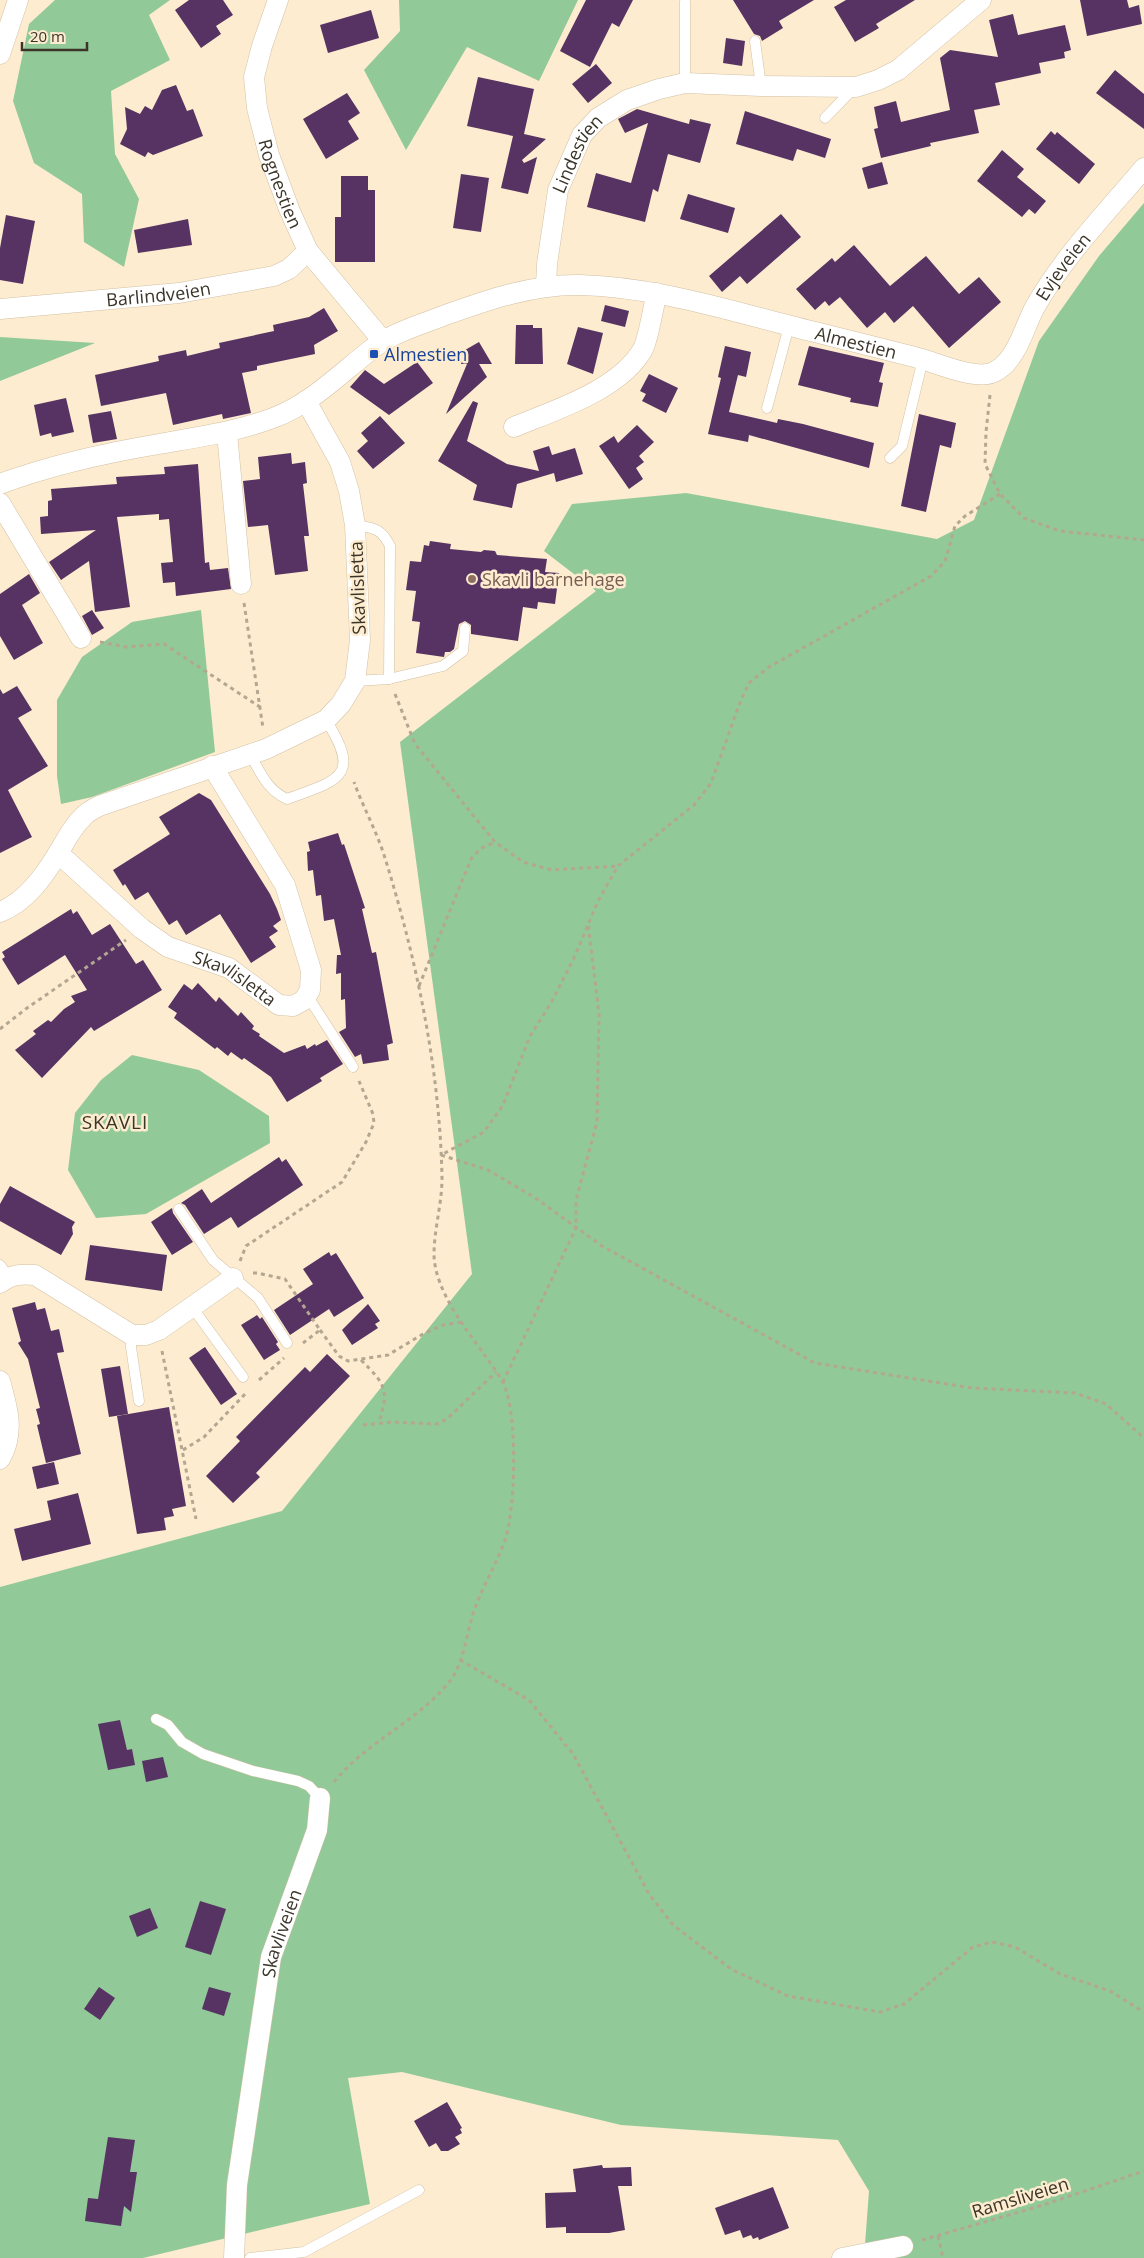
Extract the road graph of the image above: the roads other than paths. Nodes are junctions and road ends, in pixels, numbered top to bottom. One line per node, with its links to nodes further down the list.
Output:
1 (18, 0): 6 (street)
2 (278, 0): 12 (street, Rognestien)
3 (979, 1): 9 (street, Lindestien)
4 (685, 2): 7 (lane)
5 (756, 42): 8 (lane)
6 (0, 54)
7 (685, 82): 8 (street, Lindestien); 13 (street, Lindestien)
8 (761, 86): 9 (street, Lindestien)
9 (856, 87): 10 (lane, Lindestien)
10 (825, 118)
11 (1144, 168): 19 (street, Evjeveien)
12 (308, 252): 15 (street, Barlindveien); 17 (street, Rognestien)
13 (546, 286): 14 (street, Almestien); 17 (street, Almestien)
14 (657, 293): 16 (street, Almestien); 22 (street)
15 (0, 309)
16 (789, 326): 18 (street, Almestien); 21 (lane)
17 (383, 341): 20 (street, Almestien)
18 (922, 359): 19 (street, Almestien); 24 (lane)
19 (993, 373)
20 (306, 401): 23 (street, Almestien); 27 (street, Skavlisletta)
21 (767, 408)
22 (514, 427)
23 (226, 433): 25 (street, Almestien); 28 (street)
24 (890, 458)
25 (0, 484)
26 (0, 503): 30 (street)
27 (354, 525): 31 (lane, Skavlisletta); 32 (street, Skavlisletta)
28 (241, 584)
29 (465, 628): 31 (lane)
30 (81, 638)
31 (389, 679): 32 (lane)
32 (355, 681): 33 (street, Skavlisletta)
33 (326, 720): 34 (street, Skavlisletta); 34 (lane)
34 (258, 751): 35 (street, Skavlisletta)
35 (212, 766): 36 (street, Skavlisletta); 38 (street)
36 (58, 853): 37 (street, Skavlisletta); 38 (street, Skavlisletta)
37 (0, 912)
38 (307, 995): 39 (lane)
39 (352, 1067)
40 (180, 1210): 42 (lane)
41 (3, 1275): 44 (street)
42 (233, 1278): 43 (street); 45 (lane)
43 (192, 1306): 44 (street); 46 (lane)
44 (132, 1335): 48 (lane)
45 (289, 1348)
46 (243, 1377)
47 (0, 1381): 49 (street)
48 (140, 1401)
49 (0, 1459)
50 (156, 1719): 51 (lane)
51 (320, 1798): 54 (street, Skavliveien)
52 (419, 2190): 55 (lane)
53 (902, 2246): 56 (street)
54 (234, 2258)
55 (250, 2258)
56 (842, 2258)

